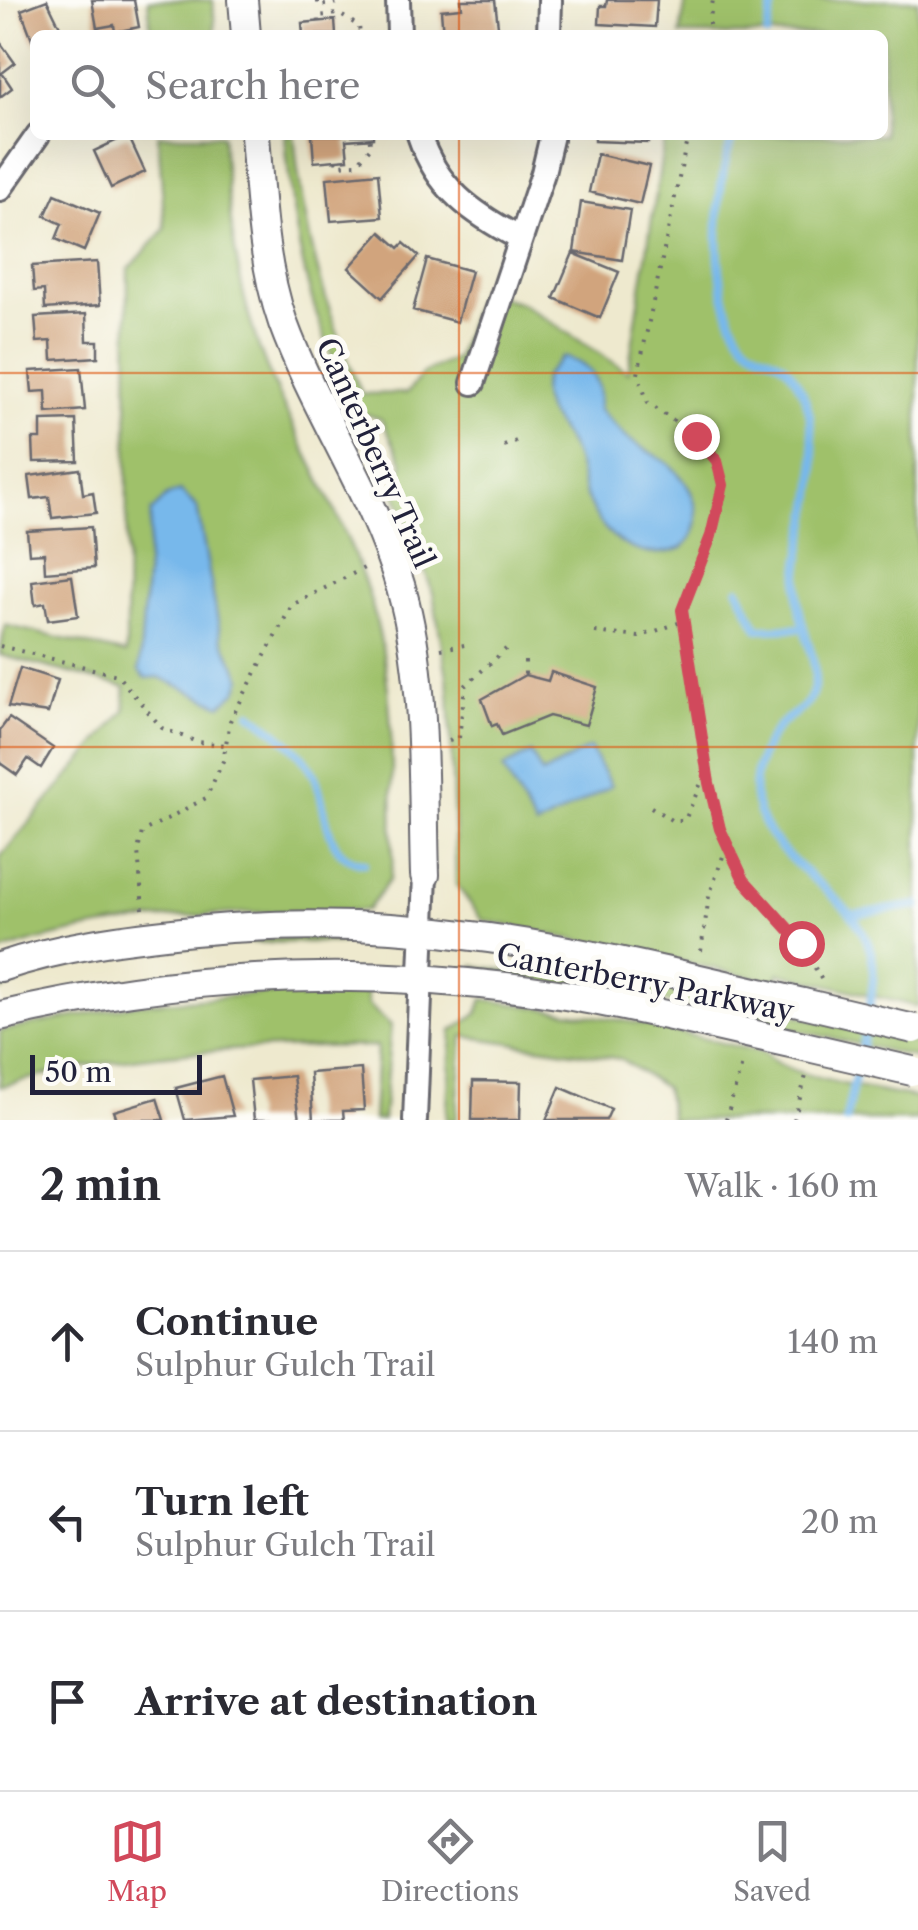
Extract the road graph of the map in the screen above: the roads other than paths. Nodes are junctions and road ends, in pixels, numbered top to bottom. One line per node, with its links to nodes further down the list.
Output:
1 (243, 0): 4 (street)
2 (398, 0): 5 (street)
3 (550, 0): 6 (street)
4 (246, 30)
5 (399, 30)
6 (549, 30)
7 (34, 140): 11 (street)
8 (255, 140): 14 (street, Canterberry Trail)
9 (421, 140): 12 (street)
10 (551, 140): 12 (street)
11 (0, 188)
12 (521, 239): 13 (street)
13 (473, 383)
14 (425, 876): 15 (street, Canterberry Trail)
15 (424, 928): 16 (street, Canterberry Parkway); 17 (street, Canterberry Trail); 19 (street, Canterberry Parkway, bridge)
16 (0, 967)
17 (424, 979): 18 (street, Canterberry Parkway); 20 (street, Canterberry Parkway, bridge); 21 (street, Canterberry Trail)
18 (0, 1016)
19 (916, 1029)
20 (915, 1072)
21 (415, 1120)

